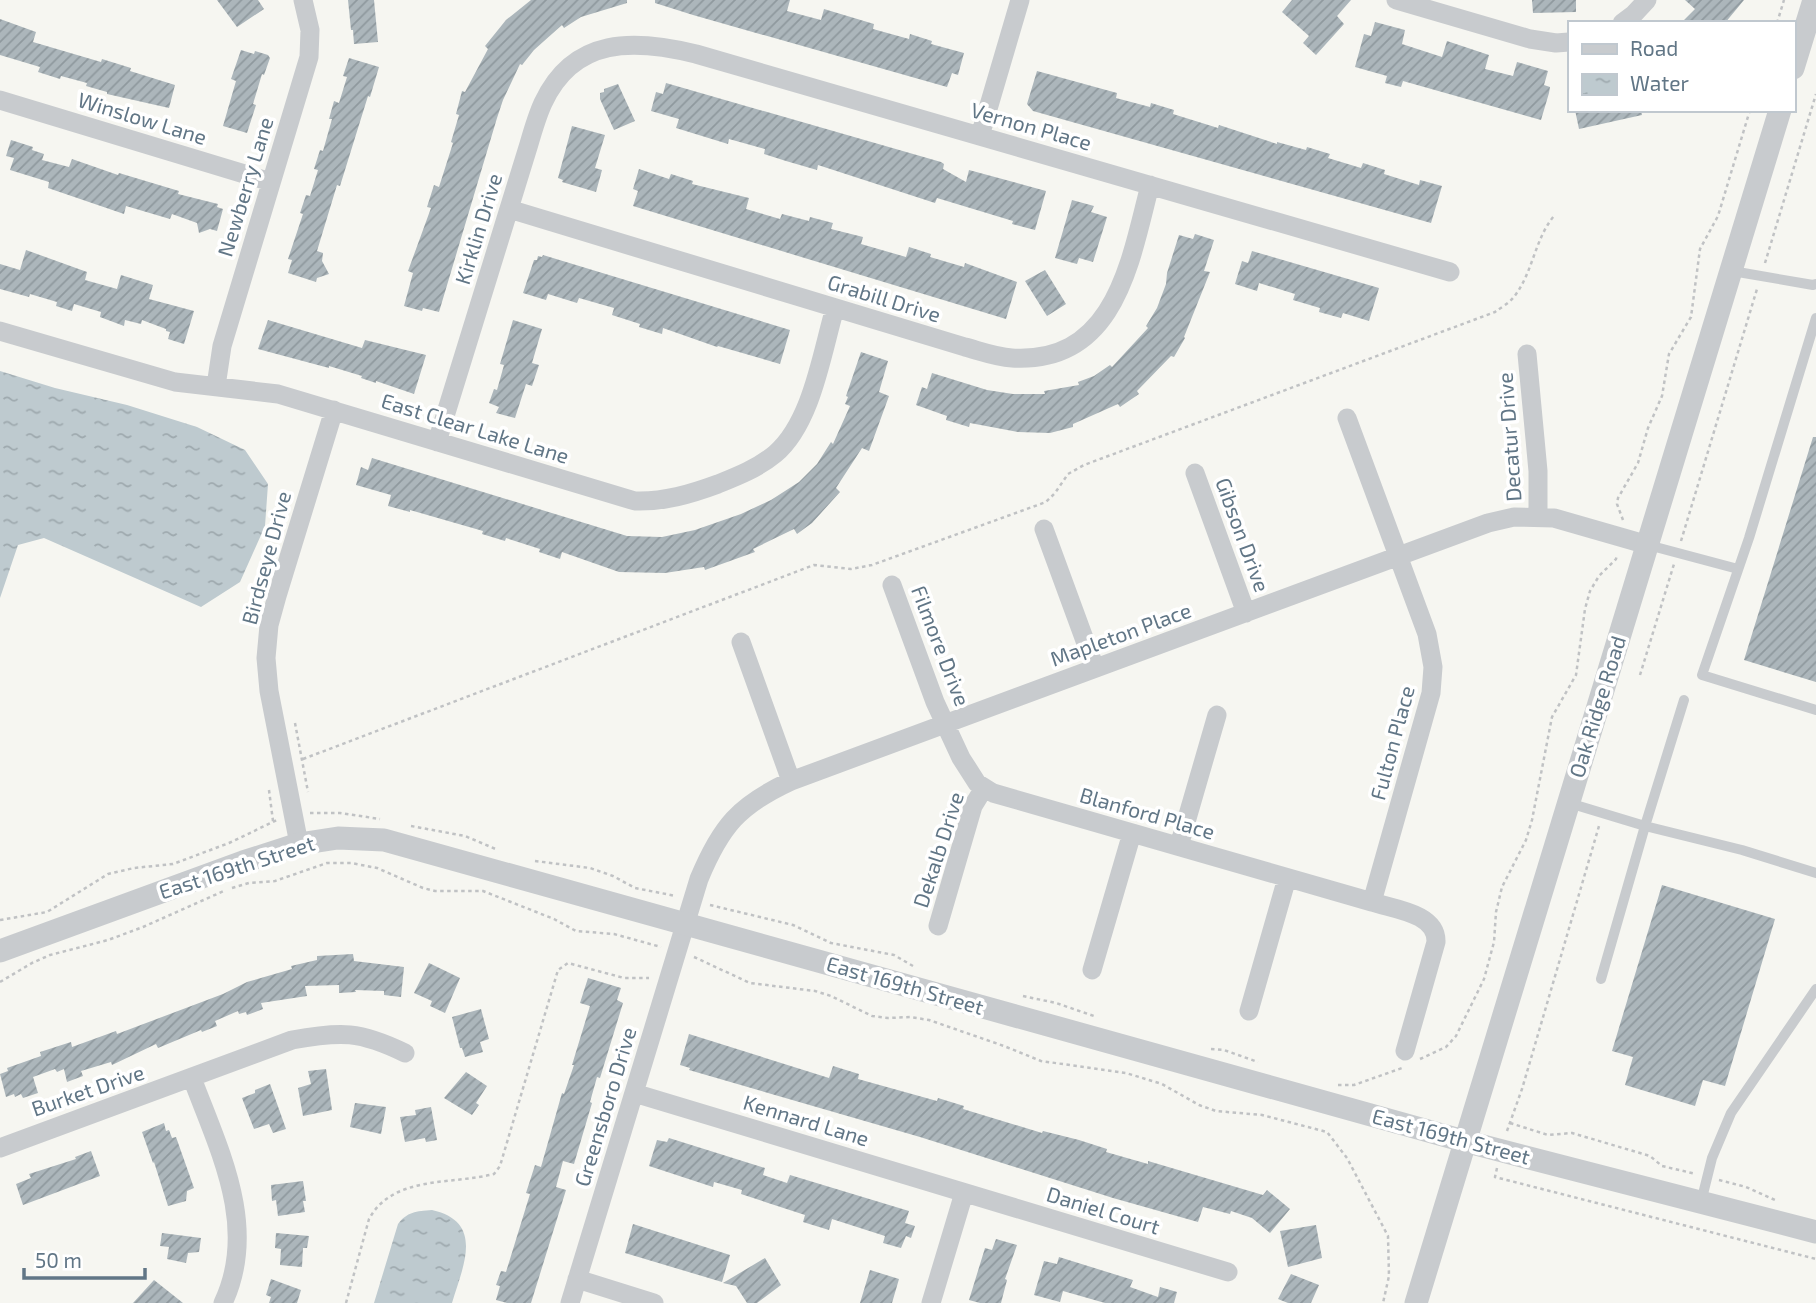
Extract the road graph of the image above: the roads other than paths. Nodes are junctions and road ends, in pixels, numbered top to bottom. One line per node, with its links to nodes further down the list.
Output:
1 (303, 0): 13 (street, Newberry Lane)
2 (1020, 0): 12 (street)
3 (1396, 0): 7 (street)
4 (1647, 0): 6 (street)
5 (1814, 0): 9 (street)
6 (1625, 21)
7 (1568, 42)
8 (597, 51): 12 (street, Vernon Place); 15 (street, Kirklin Drive)
9 (1795, 62)
10 (0, 100): 13 (street, Winslow Lane)
11 (1779, 112): 16 (street, Oak Ridge Road)
12 (980, 136): 14 (street, Vernon Place)
13 (271, 182): 23 (street, Newberry Lane)
14 (1150, 186): 17 (street, Vernon Place); 19 (street, Grabill Drive)
15 (509, 209): 19 (street, Grabill Drive); 26 (street, Kirklin Drive)
16 (1732, 271): 18 (lane); 30 (street, Oak Ridge Road)
17 (1450, 272)
18 (1816, 284)
19 (835, 308): 26 (street, East Clear Lake Lane)
20 (1816, 318): 32 (lane)
21 (0, 331): 23 (street, East Clear Lake Lane)
22 (1527, 354): 28 (street, Decatur Drive)
23 (216, 386): 24 (street, East Clear Lake Lane)
24 (334, 410): 26 (street, East Clear Lake Lane); 46 (street, Birdseye Drive)
25 (1347, 418): 31 (street, Fulton Place)
26 (437, 442)
27 (1195, 473): 34 (street, Gibson Drive)
28 (1538, 516): 30 (street, Mapleton Place); 31 (street, Mapleton Place)
29 (1044, 529): 36 (street)
30 (1648, 545): 32 (lane); 43 (street, Oak Ridge Road)
31 (1398, 556): 34 (street, Mapleton Place); 50 (street, Fulton Place)
32 (1738, 569): 38 (lane)
33 (892, 585): 40 (street, Filmore Drive)
34 (1246, 612): 36 (street, Mapleton Place)
35 (741, 642): 41 (street)
36 (1095, 668): 40 (street, Mapleton Place)
37 (1684, 700): 44 (lane)
38 (1816, 710)
39 (1217, 715): 47 (street)
40 (946, 724): 41 (street, Mapleton Place); 42 (street)
41 (791, 780): 51 (street, Mapleton Place)
42 (984, 788): 45 (street, Blanford Place); 52 (street, Dekalb Drive)
43 (1569, 803): 44 (lane); 62 (street, Oak Ridge Road)
44 (1645, 826): 48 (lane); 55 (lane)
45 (1132, 833): 47 (street, Blanford Place); 54 (street)
46 (299, 844): 51 (street, East 169th Street); 53 (street, East 169th Street)
47 (1179, 846): 49 (street, Blanford Place)
48 (1816, 873)
49 (1287, 878): 50 (street, Blanford Place); 57 (street)
50 (1372, 902): 59 (street, Blanford Place)
51 (685, 925): 61 (street, Greensboro Drive); 62 (street, East 169th Street)
52 (938, 926)
53 (0, 951)
54 (1091, 970)
55 (1601, 979)
56 (1816, 989): 65 (lane)
57 (1249, 1011)
58 (405, 1053): 60 (street, Burket Drive)
59 (1411, 1058)
60 (192, 1078): 63 (street, Burket Drive); 69 (street)
61 (634, 1093): 64 (street, Kennard Lane); 68 (street, Greensboro Drive)
62 (1464, 1142): 65 (street, East 169th Street); 73 (street, Oak Ridge Road)
63 (0, 1148)
64 (964, 1193): 67 (street, Daniel Court); 72 (street)
65 (1700, 1203): 66 (street, East 169th Street)
66 (1816, 1232)
67 (1228, 1272)
68 (578, 1279): 70 (street, Greensboro Drive); 71 (street)
69 (223, 1303)
70 (570, 1303)
71 (654, 1303)
72 (931, 1303)
73 (1416, 1303)

